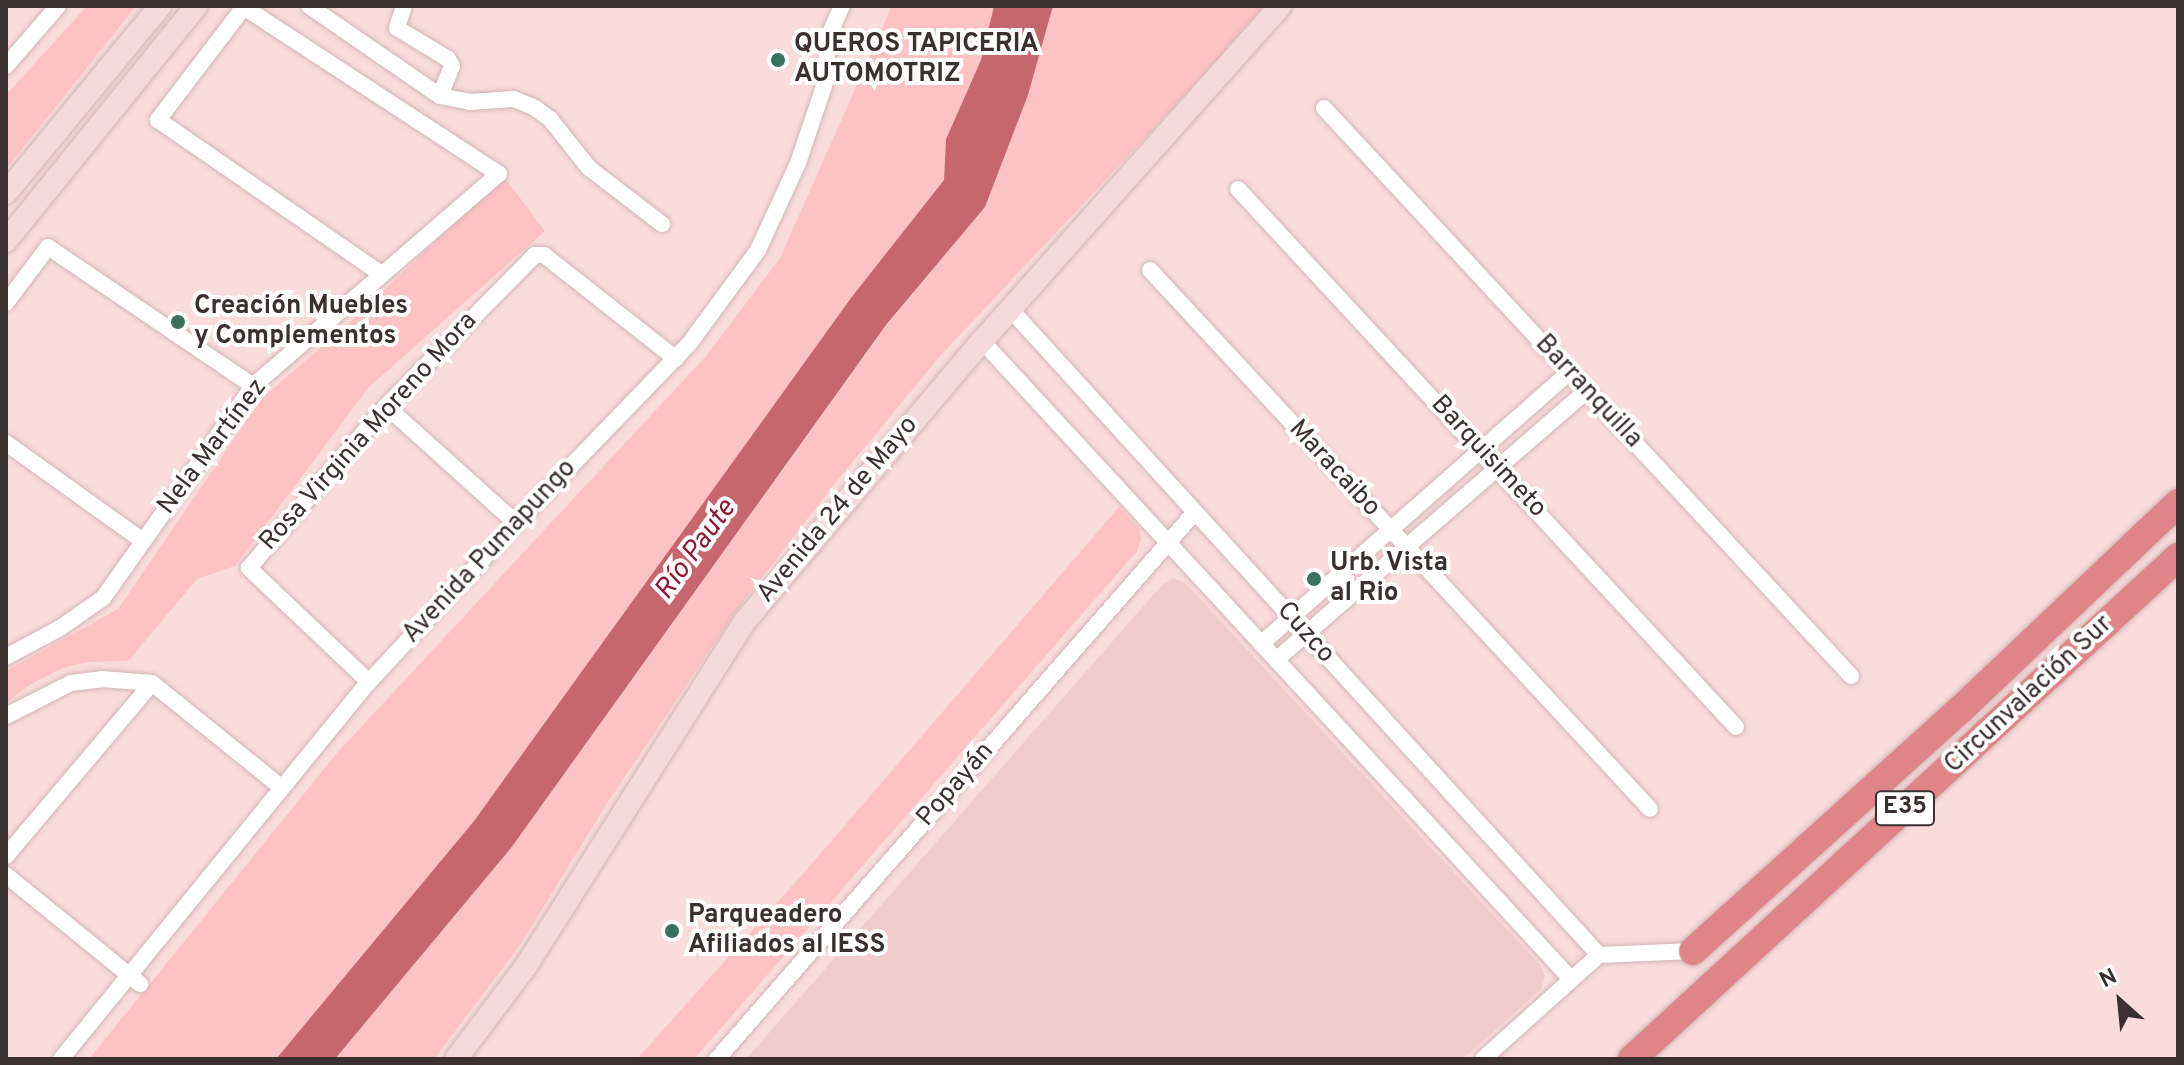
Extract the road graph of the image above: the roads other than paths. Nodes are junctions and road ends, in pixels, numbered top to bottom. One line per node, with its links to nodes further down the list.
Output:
1 (58, 6): 9 (street)
2 (160, 6): 13 (main road)
3 (196, 6): 15 (main road)
4 (309, 6): 10 (street)
5 (404, 6): 10 (street)
6 (842, 6): 21 (street, Avenida Pumapungo)
7 (1280, 6): 19 (main road, Avenida 24 de Mayo)
8 (244, 7): 17 (street); 17 (street, Nela Martínez)
9 (9, 56)
10 (440, 96): 14 (street)
11 (1324, 108): 22 (street, Barranquilla)
12 (1238, 189): 27 (street, Barquisimeto)
13 (6, 193)
14 (662, 224)
15 (6, 241)
16 (1150, 270): 32 (street, Maracaibo)
17 (381, 274): 23 (street, Nela Martínez)
18 (6, 303): 23 (street)
19 (1011, 310): 20 (main road, Avenida 24 de Mayo); 30 (street, Cuzco)
20 (982, 341): 34 (street, Cuzco); 56 (main road, Avenida 24 de Mayo)
21 (676, 359): 25 (street, Rosa Virginia Moreno Mora); 31 (street, Avenida Pumapungo)
22 (1569, 372): 24 (street, Barranquilla); 27 (street)
23 (253, 386): 33 (street, Nela Martínez)
24 (1587, 391): 28 (street); 42 (street, Barranquilla)
25 (386, 406): 31 (street); 43 (street, Rosa Virginia Moreno Mora)
26 (6, 443): 33 (street)
27 (1481, 449): 28 (street, Barquisimeto); 32 (street)
28 (1498, 469): 35 (street); 46 (street, Barquisimeto)
29 (2178, 503): 51 (highway, Circunvalación Sur / E35)
30 (1195, 512): 34 (street, Popayán); 37 (street, Cuzco)
31 (516, 523): 43 (street, Avenida Pumapungo)
32 (1390, 530): 35 (street, Maracaibo); 37 (street)
33 (143, 541): 40 (street, Nela Martínez)
34 (1168, 543): 39 (street, Cuzco); 57 (street, Popayán)
35 (1407, 547): 38 (street); 48 (street, Maracaibo)
36 (2178, 557): 59 (highway, Circunvalación Sur / E35)
37 (1291, 617): 38 (street, Cuzco); 39 (street)
38 (1306, 634): 41 (street); 52 (street, Cuzco)
39 (1261, 644): 41 (street, Cuzco)
40 (9, 652)
41 (1276, 660): 53 (street, Cuzco)
42 (1851, 676)
43 (369, 682): 47 (street, Avenida Pumapungo)
44 (152, 683): 45 (street); 47 (street); 49 (street)
45 (6, 716)
46 (1736, 727)
47 (281, 787): 54 (street, Avenida Pumapungo)
48 (1650, 809)
49 (9, 845)
50 (6, 875): 54 (street)
51 (1693, 951): 52 (street)
52 (1599, 955): 53 (street)
53 (1571, 979): 58 (street)
54 (134, 980): 55 (street, Avenida Pumapungo)
55 (61, 1059)
56 (456, 1059)
57 (717, 1059)
58 (1483, 1059)
59 (1632, 1059)

